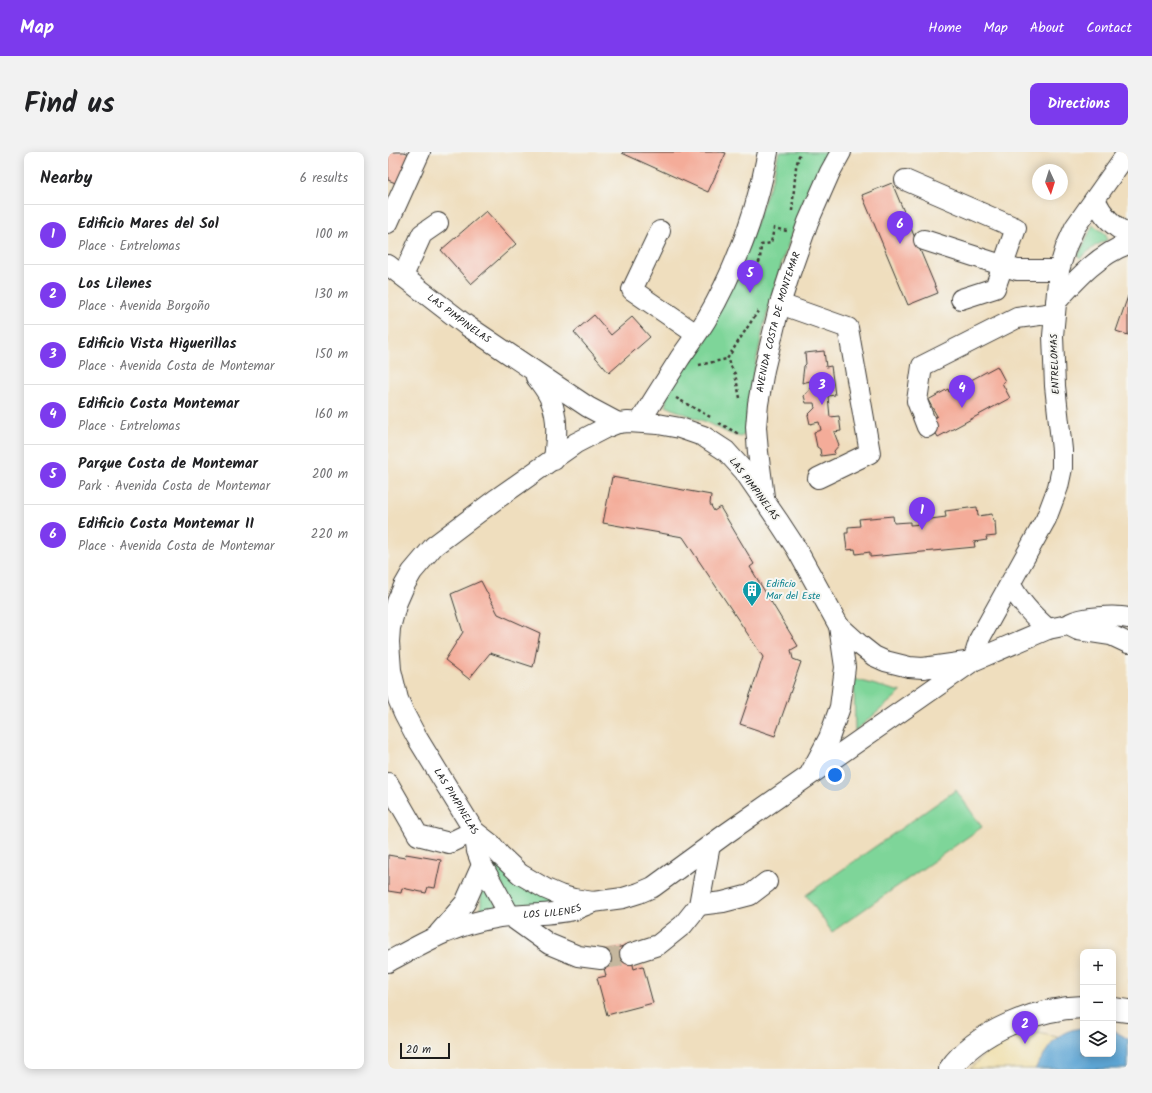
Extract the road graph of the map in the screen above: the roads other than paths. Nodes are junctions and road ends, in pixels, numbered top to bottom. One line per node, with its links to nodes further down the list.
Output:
1 (420, 152): 7 (street)
2 (768, 152): 19 (street)
3 (841, 152): 17 (street, AVENIDA COSTA DE MONTEMAR)
4 (1128, 152): 6 (street, ENTRELOMAS)
5 (905, 180): 13 (street)
6 (1095, 199): 10 (street); 14 (street, ENTRELOMAS)
7 (388, 223)
8 (438, 223): 15 (street)
9 (660, 231): 19 (street)
10 (1128, 234)
11 (924, 240): 13 (street)
12 (1128, 244): 18 (street)
13 (1003, 266): 14 (street); 16 (street)
14 (1059, 270): 18 (street, ENTRELOMAS)
15 (396, 271): 20 (street, LAS PIMPINELAS)
16 (961, 299)
17 (780, 304): 25 (street); 26 (street, AVENIDA COSTA DE MONTEMAR)
18 (1055, 307): 23 (street); 27 (street, ENTRELOMAS)
19 (696, 334): 21 (street)
20 (532, 370): 22 (street, LAS PIMPINELAS); 24 (street, LAS PIMPINELAS)
21 (640, 422): 22 (street, LAS PIMPINELAS); 26 (street, LAS PIMPINELAS)
22 (618, 423): 24 (street, LAS PIMPINELAS)
23 (927, 427)
24 (554, 460): 33 (street, LAS PIMPINELAS)
25 (818, 478)
26 (765, 500): 30 (street, LAS PIMPINELAS)
27 (1010, 585): 31 (street); 34 (street, ENTRELOMAS)
28 (1128, 618): 29 (street)
29 (1068, 625): 31 (street, LAS PIMPINELAS); 32 (street, LAS PIMPINELAS)
30 (839, 626): 34 (street, LAS PIMPINELAS); 35 (street, LAS PIMPINELAS)
31 (1048, 629): 34 (street, LAS PIMPINELAS)
32 (1128, 643)
33 (389, 656): 37 (street, LAS PIMPINELAS)
34 (974, 661): 35 (street, LAS PIMPINELAS)
35 (809, 775): 38 (street, LAS PIMPINELAS)
36 (388, 783): 37 (street)
37 (474, 831): 39 (street, LOS LILENES); 41 (street, LAS PIMPINELAS)
38 (710, 845): 41 (street, LAS PIMPINELAS); 42 (street)
39 (482, 865): 43 (street, LOS LILENES); 44 (street, LOS LILENES)
40 (767, 882): 42 (street)
41 (593, 902): 43 (street, LOS LILENES)
42 (699, 906): 45 (street)
43 (510, 916): 44 (street, LOS LILENES); 46 (street)
44 (438, 934): 47 (street, LOS LILENES)
45 (630, 954)
46 (601, 959)
47 (388, 962)
48 (1080, 1007): 51 (main road)
49 (1116, 1009): 50 (main road)
50 (1128, 1011)
51 (950, 1069)

